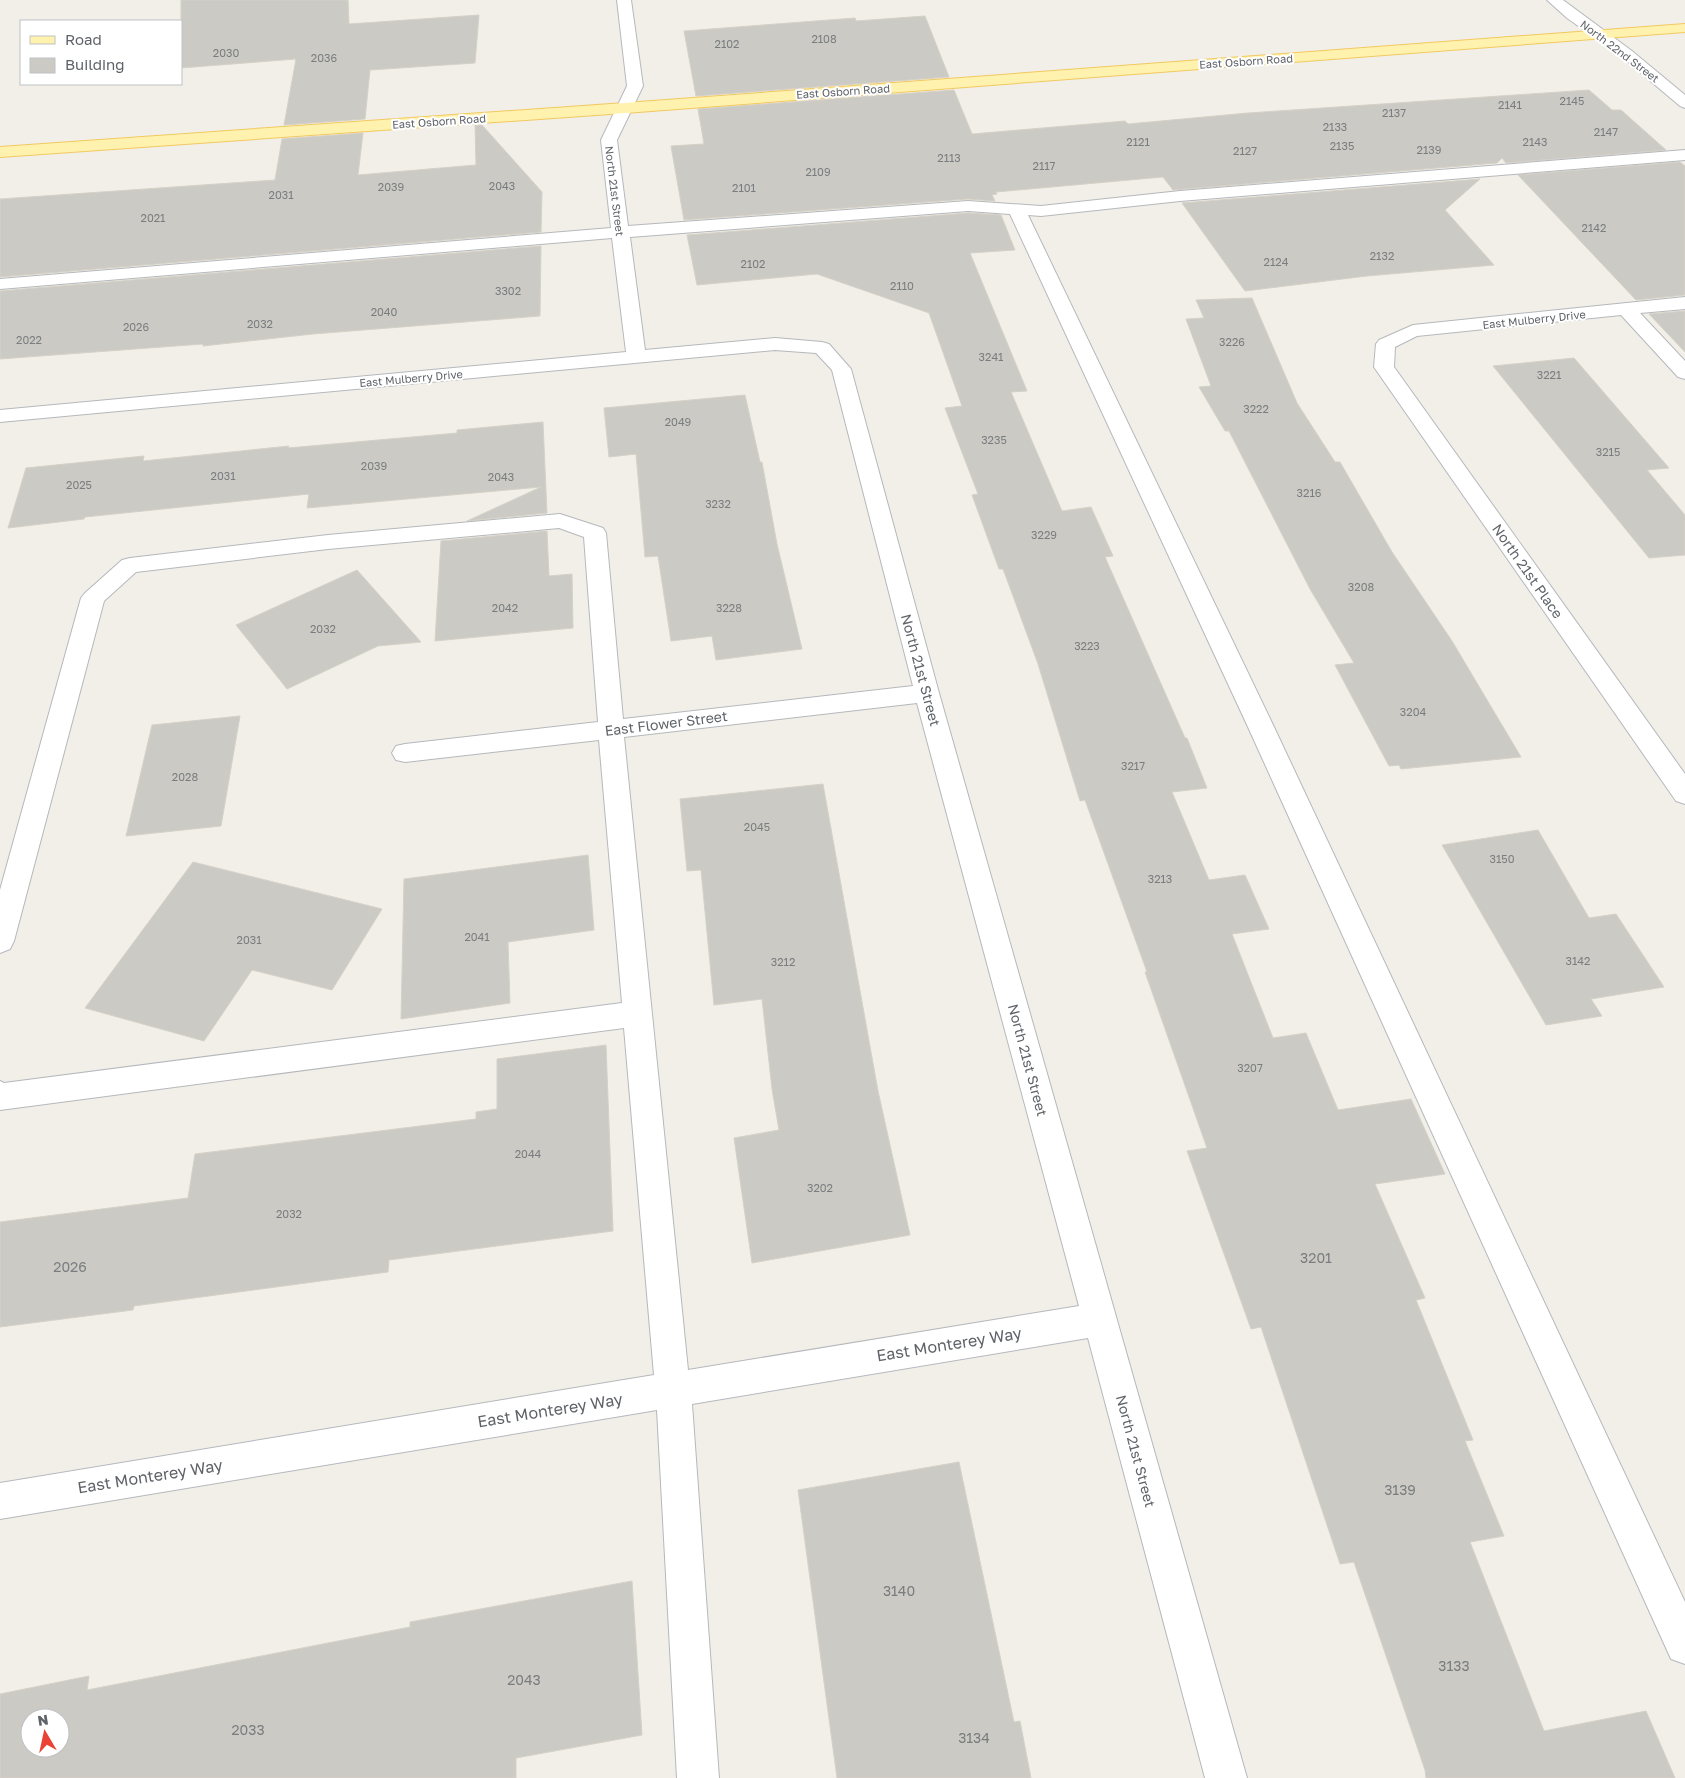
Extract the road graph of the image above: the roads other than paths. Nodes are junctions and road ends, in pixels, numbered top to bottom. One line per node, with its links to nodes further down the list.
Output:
1 (1554, 0): 4 (street, North 22nd Street)
2 (628, 1): 6 (street, North 21st Street)
3 (1685, 28): 4 (main road, East Osborn Road)
4 (1598, 34): 5 (street, North 22nd Street); 6 (main road, East Osborn Road)
5 (1685, 103)
6 (625, 108): 7 (main road, East Osborn Road); 10 (street, North 21st Street)
7 (0, 152)
8 (1685, 155): 9 (street)
9 (1017, 210): 10 (street); 29 (street)
10 (621, 232): 11 (street); 16 (street, North 21st Street)
11 (0, 284)
12 (1685, 303): 13 (street, East Mulberry Drive)
13 (1626, 309): 14 (street, East Mulberry Drive); 17 (street)
14 (1386, 344): 22 (street, North 21st Place)
15 (822, 348): 16 (street, East Mulberry Drive); 19 (street, North 21st Street)
16 (636, 357): 18 (street, East Mulberry Drive)
17 (1685, 373)
18 (0, 416)
19 (927, 693): 20 (street, East Flower Street); 26 (street, North 21st Street)
20 (611, 729): 21 (street, East Flower Street); 23 (street); 24 (street)
21 (405, 753)
22 (1685, 794)
23 (0, 941)
24 (638, 1014): 25 (street); 27 (street)
25 (0, 1095)
26 (1100, 1319): 27 (street, East Monterey Way); 31 (street, North 21st Street)
27 (673, 1390): 28 (street, East Monterey Way); 30 (street)
28 (0, 1501)
29 (1685, 1644)
30 (698, 1778)
31 (1226, 1778)

